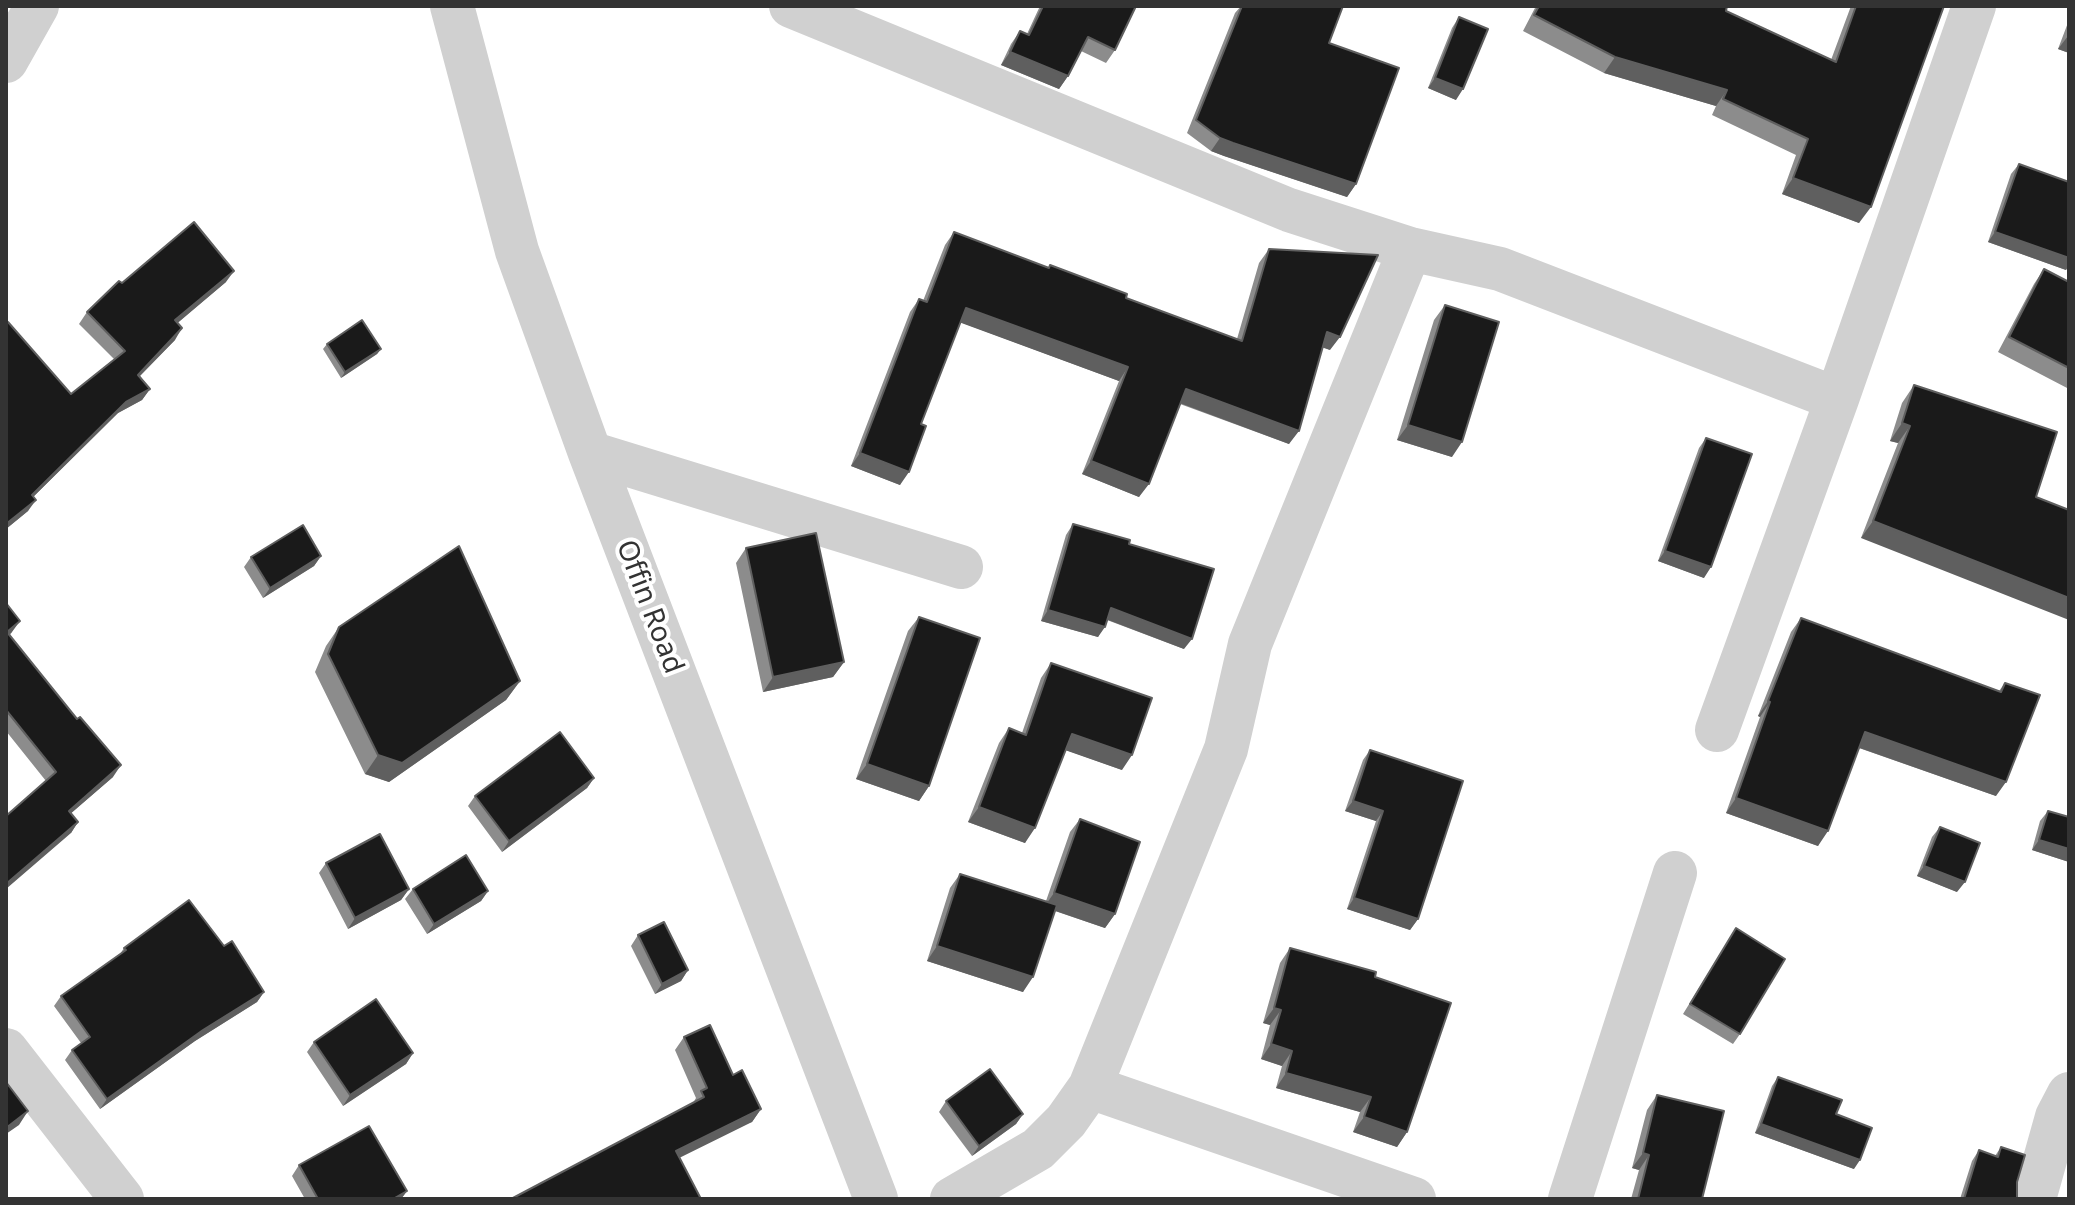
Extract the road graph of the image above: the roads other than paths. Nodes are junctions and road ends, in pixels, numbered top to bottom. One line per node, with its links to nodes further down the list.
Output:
1 (37, 6): 5 (street)
2 (452, 6): 8 (street, Offin Road)
3 (791, 6): 6 (street)
4 (1974, 6): 7 (street)
5 (6, 61)
6 (1410, 249): 7 (street); 13 (street)
7 (1837, 399): 10 (street)
8 (590, 453): 9 (street); 16 (street, Offin Road)
9 (961, 567)
10 (1717, 730)
11 (1675, 873): 19 (street)
12 (6, 1050): 15 (street)
13 (1090, 1087): 17 (street); 18 (street)
14 (2069, 1094): 20 (street)
15 (122, 1199)
16 (876, 1199)
17 (952, 1199)
18 (1414, 1199)
19 (1570, 1199)
20 (2034, 1199)

